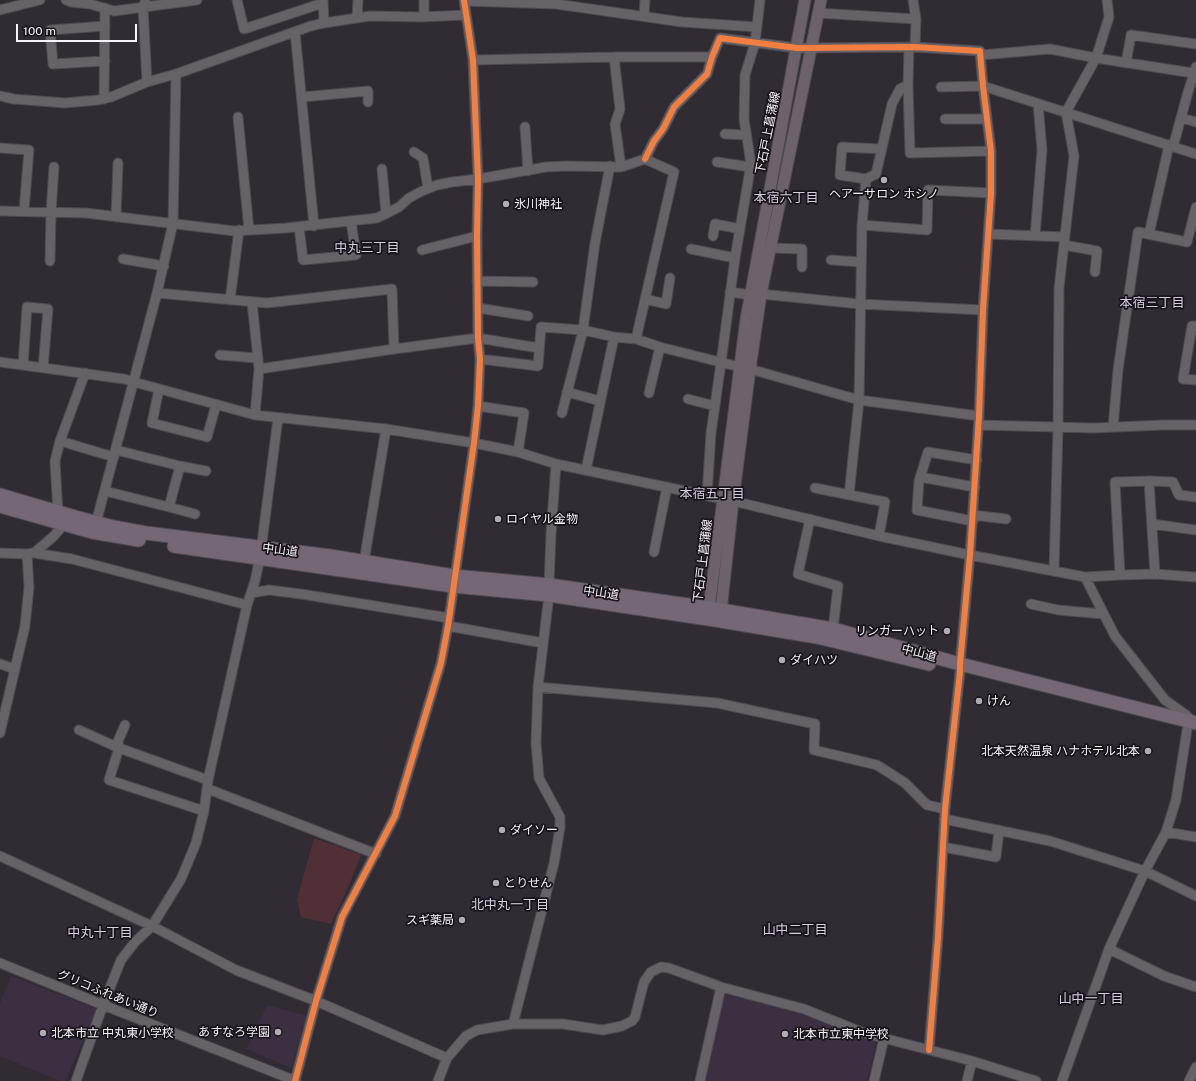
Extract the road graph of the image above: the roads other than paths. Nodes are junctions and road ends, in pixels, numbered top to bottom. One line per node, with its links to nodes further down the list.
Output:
1 (196, 0): 14 (street)
2 (236, 0): 15 (street)
3 (358, 0): 24 (street)
4 (424, 0): 25 (street)
5 (464, 0): 16 (street); 22 (street)
6 (645, 0): 23 (street)
7 (760, 0): 29 (street)
8 (805, 0): 35 (main road, 下石戸上菖蒲線)
9 (821, 0): 21 (main road, 下石戸上菖蒲線)
10 (913, 0): 26 (street)
11 (1107, 0): 39 (street)
12 (37, 1): 20 (street)
13 (70, 1): 19 (street)
14 (180, 1): 18 (street)
15 (323, 1): 27 (street)
16 (508, 1): 17 (street)
17 (556, 2): 23 (street)
18 (144, 3): 19 (street); 45 (street)
19 (105, 5): 28 (street)
20 (0, 10)
21 (818, 13): 26 (street); 33 (main road, 下石戸上菖蒲線)
22 (465, 15): 25 (street); 40 (street)
23 (644, 16): 29 (street)
24 (358, 17): 25 (street); 27 (street)
25 (424, 17)
26 (916, 19): 34 (street)
27 (324, 23): 30 (street)
28 (105, 26): 41 (street); 41 (street)
29 (757, 27): 31 (street)
30 (295, 32): 44 (street); 51 (street)
31 (755, 43): 35 (street); 38 (street); 63 (street)
32 (1196, 44): 42 (street)
33 (812, 47): 34 (street); 35 (street); 104 (main road, 下石戸上菖蒲線)
34 (912, 47): 36 (street); 46 (street)
35 (797, 48): 120 (main road, 下石戸上菖蒲線)
36 (981, 54): 39 (street); 47 (street)
37 (614, 57): 38 (street); 40 (street); 75 (street)
38 (712, 57): 70 (street)
39 (1096, 58): 42 (street); 55 (street)
40 (473, 60): 79 (street)
41 (104, 61): 52 (street)
42 (1126, 63): 43 (street)
43 (1195, 70): 49 (street)
44 (176, 74): 45 (street); 91 (street)
45 (147, 82): 52 (street)
46 (908, 85): 66 (street); 67 (street)
47 (983, 86): 48 (street); 54 (street); 59 (street)
48 (941, 87)
49 (1192, 93): 57 (street)
50 (0, 96): 52 (street)
51 (302, 97): 53 (street); 93 (street)
52 (104, 99)
53 (368, 102)
54 (1038, 104): 55 (street); 102 (street)
55 (1066, 112): 64 (street); 103 (street)
56 (238, 117): 97 (street)
57 (1180, 118): 60 (street); 64 (street)
58 (945, 119): 59 (street)
59 (987, 119): 67 (street)
60 (1196, 122)
61 (525, 127): 78 (street)
62 (725, 134): 63 (street)
63 (746, 135): 76 (street)
64 (1171, 146): 69 (street); 99 (street)
65 (0, 148): 85 (street)
66 (881, 149): 80 (street); 80 (street)
67 (991, 151): 82 (street)
68 (414, 152): 81 (street)
69 (1196, 154)
70 (645, 159): 75 (street); 121 (street)
71 (718, 162): 76 (street)
72 (118, 163): 88 (street)
73 (610, 166): 75 (street); 78 (street); 129 (street)
74 (54, 167): 86 (street)
75 (622, 167)
76 (750, 168): 95 (street)
77 (382, 170): 87 (street)
78 (528, 171): 79 (street)
79 (478, 179): 81 (street); 100 (street)
80 (866, 179): 92 (street)
81 (428, 188): 87 (street)
82 (991, 193): 92 (street); 98 (street)
83 (1196, 207): 90 (street)
84 (0, 211): 85 (street)
85 (24, 211): 86 (street)
86 (51, 212): 88 (street); 110 (street)
87 (386, 214): 89 (street)
88 (116, 217): 91 (street)
89 (351, 221): 93 (street); 94 (street)
90 (1194, 222): 99 (street)
91 (173, 223): 96 (street); 112 (street)
92 (862, 225): 111 (street)
93 (314, 226): 94 (street)
94 (299, 227): 97 (street)
95 (740, 229): 101 (street); 107 (street)
96 (239, 230): 97 (street); 122 (street)
97 (249, 230)
98 (988, 234): 102 (street); 126 (street)
99 (1149, 234): 163 (street)
100 (476, 236): 106 (street); 116 (street)
101 (713, 236)
102 (1034, 236): 103 (street)
103 (1065, 241): 114 (street); 164 (street)
104 (771, 248): 113 (street); 120 (main road, 下石戸上菖蒲線)
105 (691, 249): 107 (street)
106 (422, 250)
107 (735, 258): 118 (street)
108 (123, 259): 112 (street)
109 (831, 260): 111 (street)
110 (50, 261)
111 (861, 262): 124 (street)
112 (164, 266): 119 (street)
113 (802, 267)
114 (1094, 272)
115 (670, 278): 121 (street)
116 (477, 281): 117 (street); 125 (street)
117 (533, 282)
118 (730, 292): 120 (street); 140 (street)
119 (158, 293): 122 (street); 147 (street)
120 (756, 294): 124 (street); 143 (main road, 下石戸上菖蒲線)
121 (645, 299): 132 (street)
122 (230, 300): 123 (street)
123 (252, 302): 135 (street); 137 (street)
124 (860, 304): 126 (street); 152 (street)
125 (478, 308): 127 (street); 131 (street)
126 (983, 310): 159 (street)
127 (528, 316)
128 (1196, 326): 146 (street)
129 (583, 330): 130 (street); 134 (street); 149 (street)
130 (614, 336): 132 (street); 153 (street)
131 (478, 338): 134 (street); 135 (street); 138 (street)
132 (636, 339): 133 (street)
133 (660, 347): 140 (street); 150 (street)
134 (539, 348): 138 (street)
135 (394, 349): 144 (street)
136 (220, 355): 137 (street)
137 (258, 358): 144 (street)
138 (480, 359): 155 (street)
139 (0, 362): 141 (street)
140 (722, 363): 143 (street); 156 (street)
141 (23, 365): 142 (street); 142 (street)
142 (43, 368): 145 (street)
143 (744, 368): 152 (street); 185 (main road, 下石戸上菖蒲線)
144 (259, 369): 158 (street)
145 (85, 374): 147 (street); 166 (street)
146 (1196, 380)
147 (134, 382): 148 (street); 169 (street)
148 (159, 389): 154 (street); 154 (street)
149 (568, 392): 153 (street); 157 (street)
150 (648, 393)
151 (688, 399): 156 (street)
152 (859, 400): 159 (street); 183 (street)
153 (600, 401): 173 (street)
154 (216, 405): 158 (street)
155 (478, 406): 167 (street); 168 (street)
156 (715, 406): 182 (street)
157 (562, 413)
158 (255, 415): 160 (street)
159 (979, 416): 161 (street)
160 (278, 418): 165 (street); 199 (street)
161 (979, 425): 164 (street); 170 (street)
162 (1196, 425): 163 (street)
163 (1113, 427): 164 (street)
164 (1058, 428): 203 (street)
165 (386, 430): 167 (street); 202 (street)
166 (60, 441): 169 (street); 189 (street)
167 (474, 443): 168 (street); 208 (street)
168 (518, 452): 171 (street)
169 (115, 454): 172 (street); 180 (street)
170 (976, 460): 175 (street); 178 (street)
171 (556, 464): 173 (street); 209 (street)
172 (180, 466): 174 (street); 187 (street)
173 (586, 470): 177 (street)
174 (206, 471)
175 (920, 477): 178 (street); 190 (street)
176 (1149, 481): 184 (street); 194 (street); 205 (street)
177 (667, 487): 182 (street); 197 (street)
178 (975, 487): 190 (street)
179 (815, 488): 183 (street)
180 (105, 491): 187 (street); 193 (street)
181 (0, 495): 189 (highway, 中山道)
182 (707, 495): 185 (street)
183 (849, 495): 196 (street)
184 (1196, 497)
185 (728, 500): 191 (street); 213 (main road, 下石戸上菖蒲線)
186 (0, 506): 189 (highway, 中山道)
187 (169, 507): 188 (street)
188 (195, 514)
189 (61, 518): 193 (highway, 中山道); 199 (highway, 中山道); 200 (street)
190 (973, 518): 192 (street); 201 (street)
191 (810, 519): 196 (street); 216 (street)
192 (1006, 519)
193 (96, 523): 199 (highway, 中山道)
194 (1152, 524): 195 (street); 204 (street)
195 (1196, 530)
196 (880, 536): 201 (street)
197 (654, 552)
198 (0, 553): 200 (street)
199 (261, 553): 202 (highway, 中山道); 208 (highway, 中山道); 210 (street)
200 (31, 554): 212 (street); 220 (street)
201 (970, 555): 203 (street); 219 (street)
202 (364, 562): 208 (highway, 中山道)
203 (1054, 571): 206 (street)
204 (1155, 574): 205 (street); 207 (street)
205 (1120, 575): 206 (street)
206 (1086, 577): 214 (street)
207 (1196, 577)
208 (454, 581): 209 (highway, 中山道); 215 (street)
209 (549, 590): 213 (highway, 中山道); 217 (street)
210 (251, 593): 212 (street); 215 (street)
211 (1031, 604): 214 (street)
212 (247, 605): 228 (street)
213 (715, 613): 216 (highway, 中山道); 219 (highway, 中山道)
214 (1103, 614): 224 (street)
215 (449, 622): 217 (street); 235 (street)
216 (833, 630): 219 (highway, 中山道)
217 (543, 643): 221 (street)
218 (0, 664): 220 (street)
219 (960, 668): 224 (highway, 中山道); 230 (street)
220 (15, 669): 222 (street)
221 (538, 687): 230 (street); 246 (street)
222 (4, 694): 226 (street)
223 (125, 724): 227 (street)
224 (1193, 727): 232 (street)
225 (79, 730): 227 (street)
226 (0, 733)
227 (119, 748): 228 (street); 229 (street)
228 (208, 784): 229 (street); 235 (street)
229 (204, 811): 239 (street)
230 (945, 814): 231 (street); 234 (street)
231 (999, 830): 234 (street); 237 (street)
232 (1166, 832): 233 (street); 237 (street)
233 (1196, 838)
234 (943, 847): 248 (street)
235 (376, 854): 244 (street)
236 (0, 856): 239 (street)
237 (1145, 871): 238 (street); 240 (street)
238 (1196, 896)
239 (152, 926): 244 (street); 245 (street)
240 (1109, 949): 243 (street); 259 (street)
241 (0, 963): 245 (street, グリコふれあい通り)
242 (721, 987): 246 (street); 247 (street); 255 (street)
243 (1196, 987)
244 (316, 1001): 249 (street); 253 (street)
245 (102, 1005): 252 (street); 253 (street, グリコふれあい通り)
246 (513, 1024): 249 (street)
247 (884, 1038): 248 (street); 256 (street)
248 (929, 1050): 250 (street)
249 (447, 1058): 254 (street)
250 (972, 1061): 257 (street); 258 (street)
251 (1196, 1067): 260 (street)
252 (76, 1081)
253 (295, 1081)
254 (438, 1081)
255 (700, 1081)
256 (874, 1081)
257 (968, 1081)
258 (1036, 1081)
259 (1062, 1081)
260 (1189, 1081)

